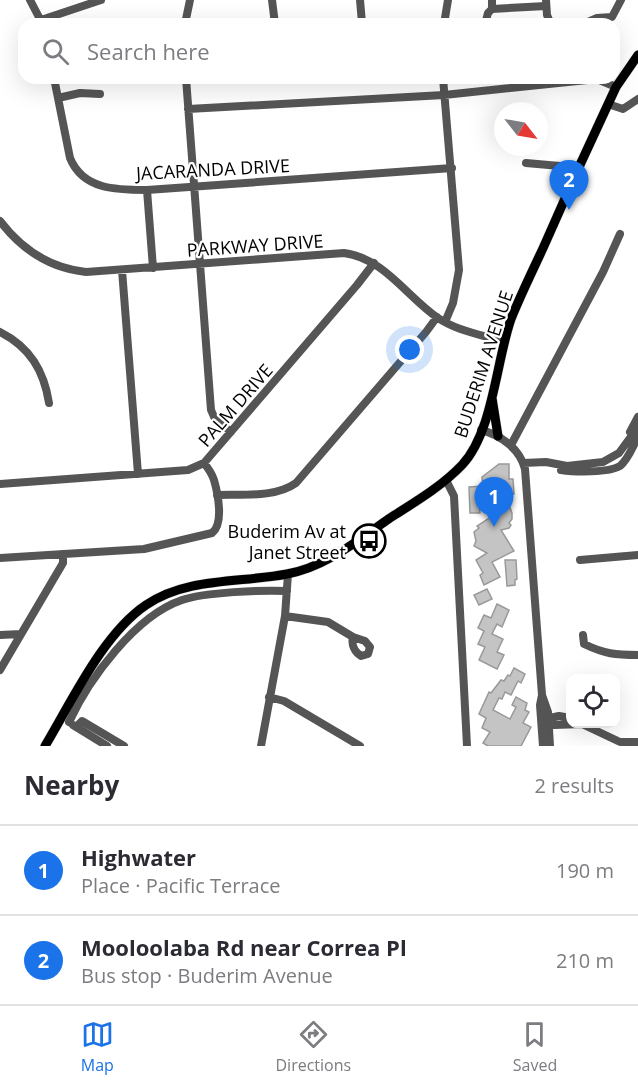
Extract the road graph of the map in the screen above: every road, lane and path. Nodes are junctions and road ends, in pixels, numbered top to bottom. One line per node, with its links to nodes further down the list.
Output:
1 (30, 0): 10 (street)
2 (101, 0): 11 (street)
3 (190, 0): 12 (street)
4 (272, 0): 13 (street)
5 (360, 0): 14 (street)
6 (448, 0): 15 (street)
7 (621, 0): 18 (street)
8 (546, 3): 9 (street); 17 (street)
9 (492, 4): 16 (street)
10 (40, 18)
11 (53, 18)
12 (186, 18)
13 (274, 18)
14 (362, 18)
15 (445, 18)
16 (487, 18)
17 (549, 18)
18 (597, 18)
19 (638, 55): 20 (main road, BUDERIM AVENUE)
20 (620, 81)
21 (55, 84): 30 (street, JACARANDA DRIVE)
22 (187, 84): 33 (street)
23 (443, 84): 29 (street)
24 (549, 84): 29 (street)
25 (609, 84): 27 (street)
26 (618, 84): 27 (main road, BUDERIM AVENUE)
27 (616, 87): 32 (main road, BUDERIM AVENUE)
28 (100, 94): 30 (street)
29 (444, 95): 33 (street); 35 (street)
30 (58, 98): 38 (street, JACARANDA DRIVE)
31 (638, 99): 32 (street)
32 (608, 104): 36 (main road, BUDERIM AVENUE)
33 (189, 109): 37 (street)
34 (526, 163): 36 (street)
35 (452, 168): 37 (street, JACARANDA DRIVE); 46 (street)
36 (577, 172): 48 (main road, BUDERIM AVENUE)
37 (194, 187): 38 (street, JACARANDA DRIVE); 42 (street)
38 (147, 190): 43 (street)
39 (0, 221): 44 (street, PARKWAY DRIVE)
40 (620, 234): 57 (street)
41 (374, 263): 42 (street, PARKWAY DRIVE); 45 (street, PARKWAY DRIVE); 54 (street, PALM DRIVE)
42 (200, 264): 43 (street, PARKWAY DRIVE); 54 (street)
43 (153, 268): 44 (street, PARKWAY DRIVE)
44 (122, 270): 62 (street)
45 (437, 317): 46 (street, PARKWAY DRIVE); 65 (street)
46 (445, 322): 48 (street, PARKWAY DRIVE)
47 (0, 332): 50 (street)
48 (504, 342): 49 (main road, BUDERIM AVENUE)
49 (492, 396): 53 (main road, BUDERIM AVENUE); 55 (main road)
50 (49, 403)
51 (638, 417): 58 (street)
52 (638, 427): 58 (street)
53 (482, 429): 55 (street); 63 (main road, BUDERIM AVENUE)
54 (231, 432): 60 (street, PALM DRIVE)
55 (498, 436): 57 (street)
56 (638, 437): 59 (street)
57 (511, 445): 61 (street)
58 (625, 445): 59 (street)
59 (546, 462): 61 (street)
60 (204, 463): 62 (street, PALM DRIVE); 65 (street)
61 (523, 463): 79 (street)
62 (138, 474): 64 (street, PALM DRIVE)
63 (446, 480): 70 (main road, BUDERIM AVENUE); 95 (street)
64 (0, 484)
65 (217, 495): 66 (street)
66 (63, 555): 68 (street); 73 (street)
67 (638, 555): 69 (street)
68 (0, 558)
69 (580, 560)
70 (288, 574): 71 (street); 85 (main road, BUDERIM AVENUE)
71 (287, 591): 72 (street); 85 (street)
72 (285, 616): 76 (street); 80 (street)
73 (21, 634): 74 (street); 78 (street)
74 (0, 635)
75 (582, 635): 77 (street)
76 (353, 637)
77 (638, 655)
78 (0, 670)
79 (543, 695): 81 (street); 84 (street)
80 (269, 697): 93 (street); 94 (street)
81 (547, 705): 82 (street); 84 (street)
82 (559, 716): 83 (street); 84 (street)
83 (566, 717)
84 (546, 721): 86 (street); 89 (street); 96 (street)
85 (69, 723): 90 (main road, BUDERIM AVENUE); 91 (street); 92 (street)
86 (566, 726): 89 (street)
87 (591, 728): 88 (street)
88 (638, 742)
89 (550, 743)
90 (45, 746)
91 (107, 746)
92 (124, 746)
93 (261, 746)
94 (360, 746)
95 (467, 746)
96 (543, 746)

